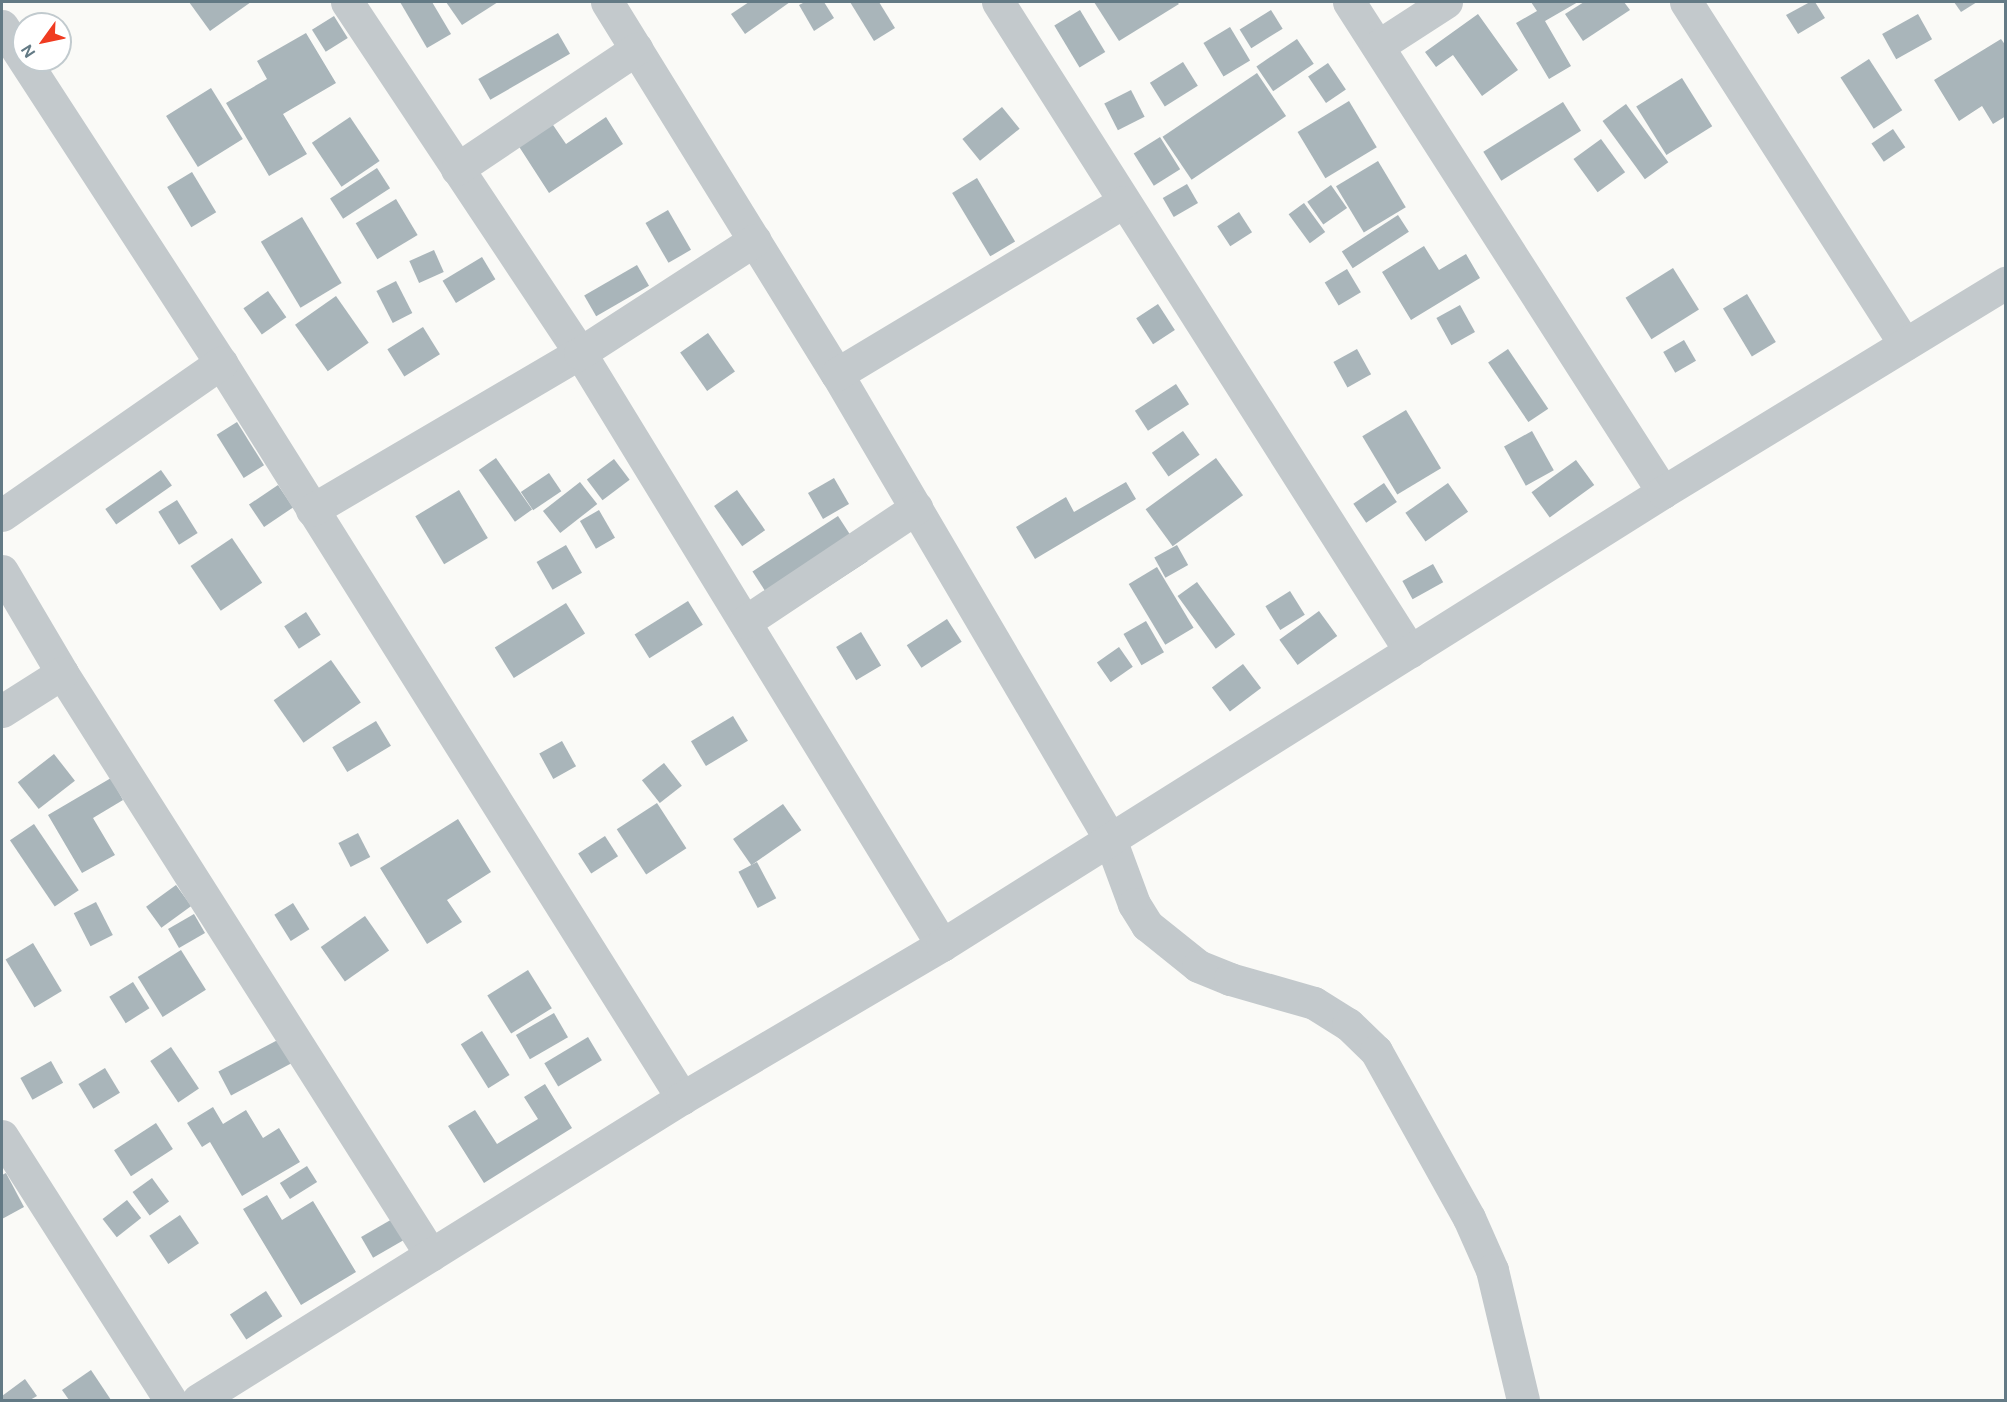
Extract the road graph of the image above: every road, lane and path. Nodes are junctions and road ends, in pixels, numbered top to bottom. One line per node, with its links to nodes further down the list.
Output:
1 (347, 2): 10 (street)
2 (607, 2): 9 (street)
3 (998, 2): 11 (street)
4 (1349, 2): 8 (street)
5 (1446, 2): 8 (street)
6 (1686, 2): 14 (street)
7 (2, 26): 16 (street)
8 (1378, 46): 18 (street)
9 (636, 49): 10 (street); 12 (street)
10 (457, 169): 15 (street)
11 (1123, 202): 17 (street); 24 (street)
12 (755, 240): 15 (street); 17 (street)
13 (2006, 283): 14 (street)
14 (1905, 344): 18 (street)
15 (580, 353): 20 (street); 23 (street)
16 (221, 363): 20 (street); 21 (street)
17 (837, 374): 19 (street)
18 (1663, 492): 24 (street)
19 (916, 508): 23 (street); 27 (street)
20 (312, 510): 29 (street)
21 (2, 515)
22 (2, 571): 25 (street)
23 (745, 622): 28 (street)
24 (1410, 651): 27 (street)
25 (62, 673): 26 (street); 31 (street)
26 (2, 711)
27 (1110, 839): 28 (street); 34 (street)
28 (942, 945): 29 (street)
29 (681, 1098): 31 (street)
30 (2, 1136): 32 (street)
31 (431, 1255): 33 (street)
32 (170, 1401)
33 (198, 1401)
34 (1523, 1401)

